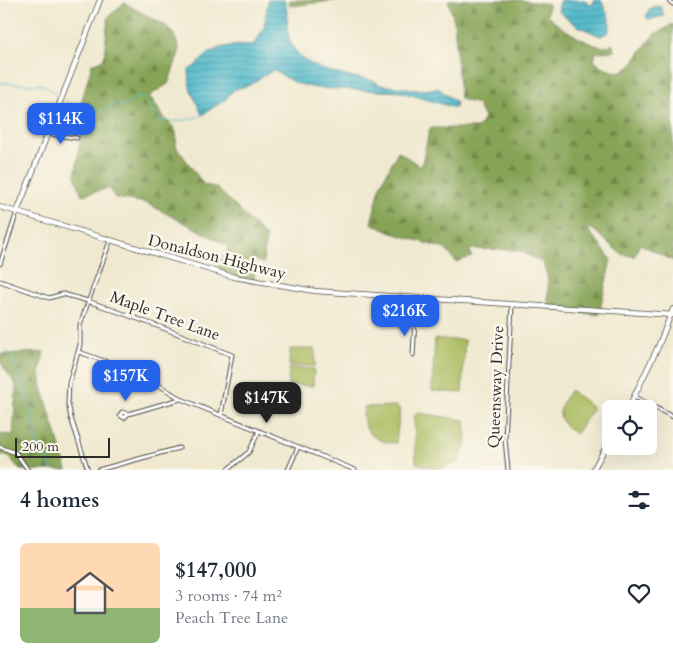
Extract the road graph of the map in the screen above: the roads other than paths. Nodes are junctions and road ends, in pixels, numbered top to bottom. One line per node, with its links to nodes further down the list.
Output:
1 (100, 0): 4 (main road)
2 (668, 0): 3 (street)
3 (673, 4)
4 (48, 134): 5 (street); 7 (main road)
5 (77, 138)
6 (0, 207): 7 (main road, Donaldson Highway)
7 (17, 212): 8 (main road, Donaldson Highway); 9 (street)
8 (110, 241): 11 (street); 12 (main road, Donaldson Highway)
9 (0, 264)
10 (0, 281): 11 (street)
11 (88, 301): 16 (street); 22 (street, Maple Tree Lane)
12 (512, 305): 14 (main road, Donaldson Highway); 36 (street, Queensway Drive)
13 (673, 309): 14 (main road)
14 (672, 315): 18 (main road)
15 (415, 320): 17 (street)
16 (79, 352): 19 (street); 31 (street)
17 (413, 354)
18 (635, 397): 20 (main road); 23 (street)
19 (181, 399): 21 (street); 22 (street)
20 (633, 400)
21 (128, 414)
22 (221, 416): 24 (street)
23 (673, 417)
24 (259, 431): 26 (street); 33 (street)
25 (0, 447): 30 (street)
26 (298, 447): 29 (street); 34 (street)
27 (180, 448): 32 (street)
28 (602, 454): 37 (main road)
29 (344, 468): 35 (street)
30 (28, 470)
31 (88, 470)
32 (98, 470)
33 (227, 470)
34 (288, 470)
35 (355, 470)
36 (508, 470)
37 (593, 470)

